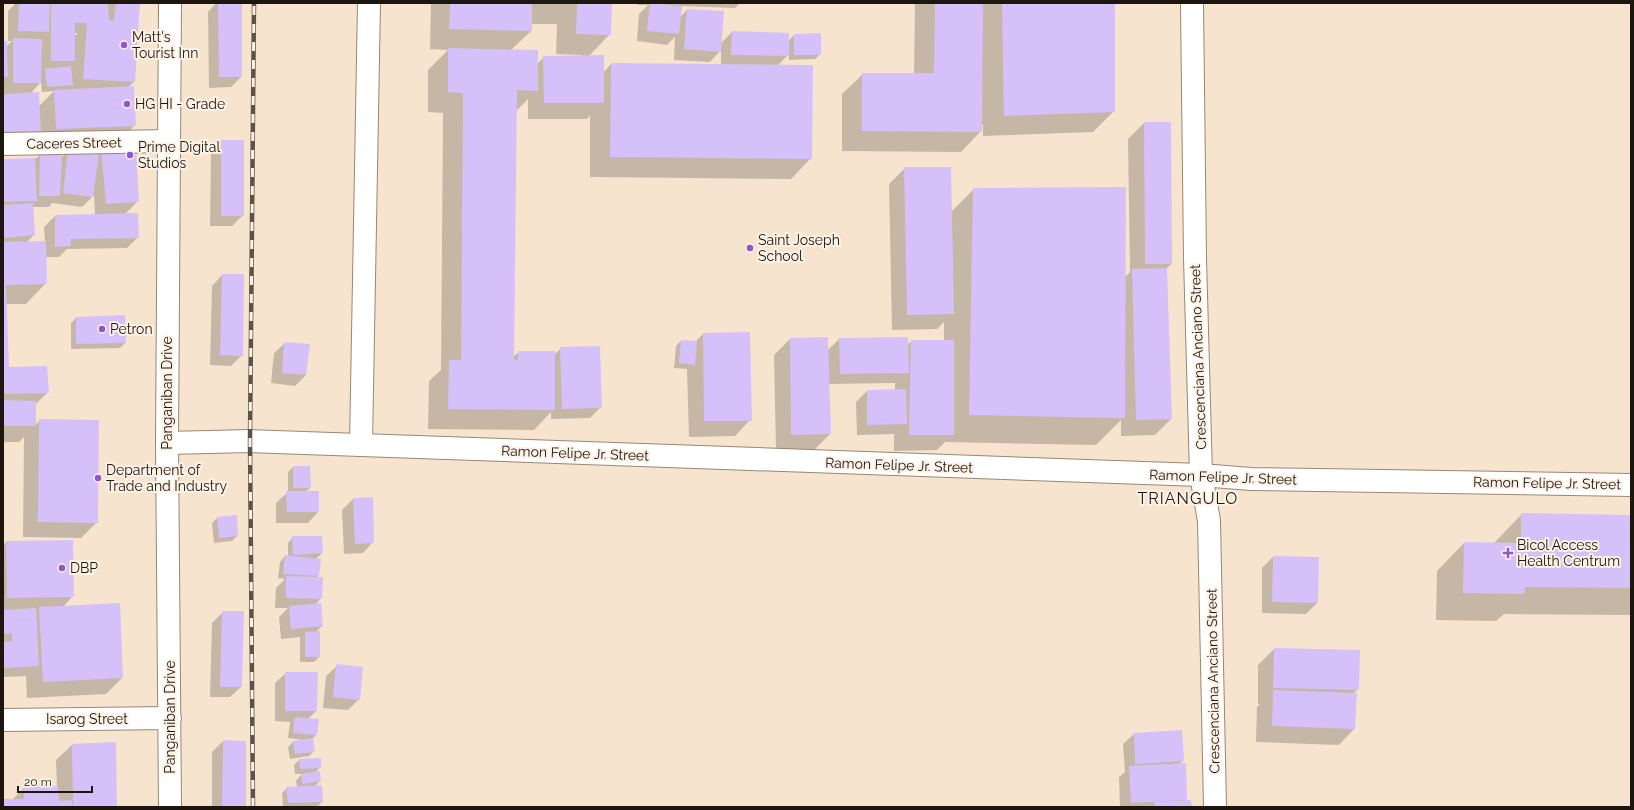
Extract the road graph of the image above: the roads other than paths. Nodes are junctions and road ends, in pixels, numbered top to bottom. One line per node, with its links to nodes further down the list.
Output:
1 (170, 3): 4 (street, Panganiban Drive)
2 (369, 3): 7 (street)
3 (1192, 3): 8 (street, Crescenciana Anciano Street)
4 (169, 141): 5 (street, Caceres Street); 6 (street, Panganiban Drive)
5 (3, 144)
6 (167, 443): 7 (street, Ramon Felipe Jr. Street); 10 (street, Panganiban Drive)
7 (361, 446): 8 (street, Ramon Felipe Jr. Street)
8 (1201, 475): 9 (street, Ramon Felipe Jr. Street); 13 (street, Crescenciana Anciano Street)
9 (1631, 485)
10 (170, 718): 11 (street, Isarog Street); 12 (street, Panganiban Drive)
11 (3, 720)
12 (170, 807)
13 (1216, 807)

